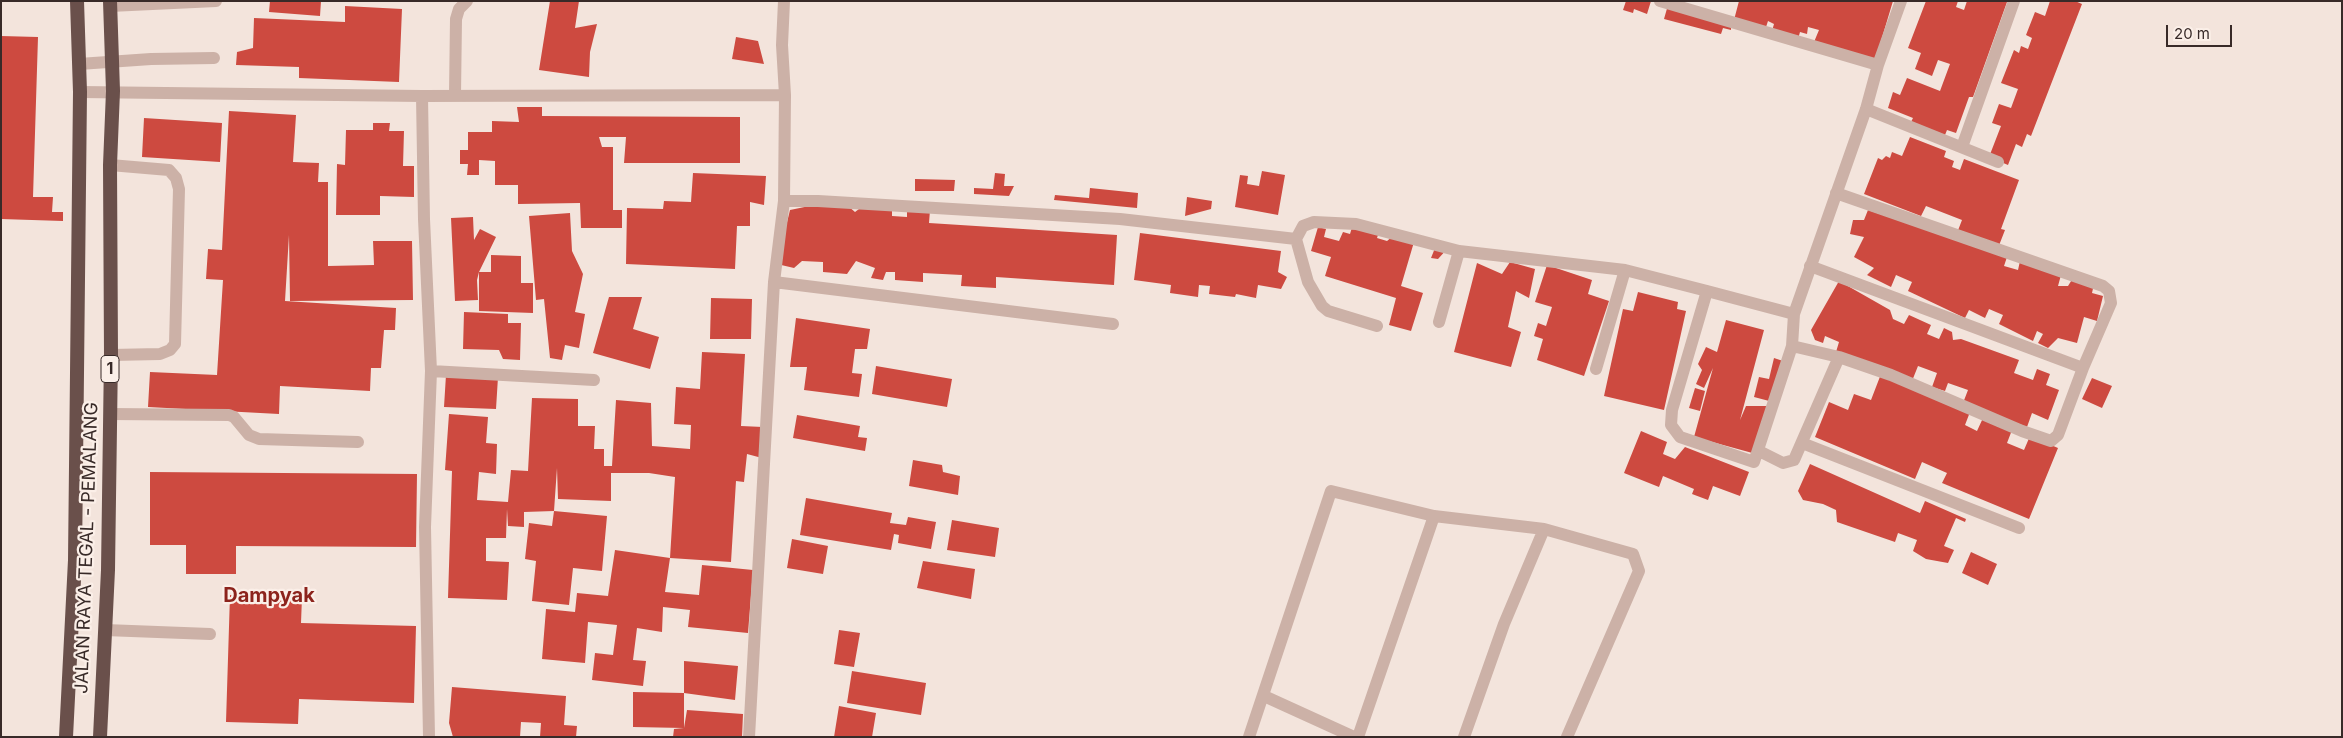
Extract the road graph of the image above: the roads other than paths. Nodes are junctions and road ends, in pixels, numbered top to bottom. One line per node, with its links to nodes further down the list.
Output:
1 (78, 1): 11 (highway, JALAN RAYA TEGAL - PEMALANG / 1)
2 (216, 1): 8 (street)
3 (467, 1): 15 (street)
4 (784, 1): 16 (street)
5 (1660, 1): 12 (street)
6 (1901, 1): 12 (street)
7 (2014, 1): 19 (street)
8 (110, 4): 10 (highway, JALAN RAYA TEGAL - PEMALANG / 1)
9 (214, 58): 10 (street)
10 (112, 62): 11 (street); 13 (highway, JALAN RAYA TEGAL - PEMALANG / 1)
11 (79, 64): 14 (highway, JALAN RAYA TEGAL - PEMALANG / 1)
12 (1878, 65): 18 (street)
13 (112, 91): 14 (street); 17 (street); 21 (highway, JALAN RAYA TEGAL - PEMALANG / 1)
14 (80, 92): 51 (highway, JALAN RAYA TEGAL - PEMALANG / 1)
15 (455, 95): 16 (street); 17 (street)
16 (784, 95): 23 (street)
17 (422, 96): 39 (street)
18 (1866, 109): 19 (street); 22 (street)
19 (1962, 147): 20 (street)
20 (1998, 162)
21 (110, 165): 35 (highway, JALAN RAYA TEGAL - PEMALANG / 1); 35 (street)
22 (1836, 193): 26 (street); 37 (street)
23 (784, 201): 24 (street); 28 (street)
24 (1296, 239): 25 (street); 33 (street)
25 (1459, 251): 27 (street); 31 (street)
26 (1810, 266): 30 (street); 37 (street)
27 (1625, 270): 29 (street); 38 (street)
28 (774, 282): 32 (street); 54 (street)
29 (1707, 291): 30 (street); 44 (street)
30 (1794, 314): 34 (street)
31 (1439, 322)
32 (1113, 324)
33 (1377, 326)
34 (1792, 346): 36 (street); 44 (street)
35 (111, 355): 41 (highway, JALAN RAYA TEGAL - PEMALANG / 1)
36 (1839, 357): 37 (street); 43 (street)
37 (2083, 368)
38 (1596, 369)
39 (431, 371): 40 (street); 53 (street)
40 (594, 380)
41 (110, 414): 42 (street); 48 (highway, JALAN RAYA TEGAL - PEMALANG / 1)
42 (358, 442)
43 (1802, 443): 44 (street); 47 (street)
44 (1759, 451)
45 (1434, 516): 46 (street); 50 (street); 57 (street)
46 (1544, 528): 58 (street); 59 (street)
47 (2019, 528)
48 (105, 630): 49 (street); 52 (highway, JALAN RAYA TEGAL - PEMALANG / 1)
49 (210, 634)
50 (1264, 696): 55 (street); 56 (street)
51 (66, 737)
52 (100, 737)
53 (429, 737)
54 (749, 737)
55 (1250, 737)
56 (1354, 737)
57 (1358, 737)
58 (1464, 737)
59 (1567, 737)

